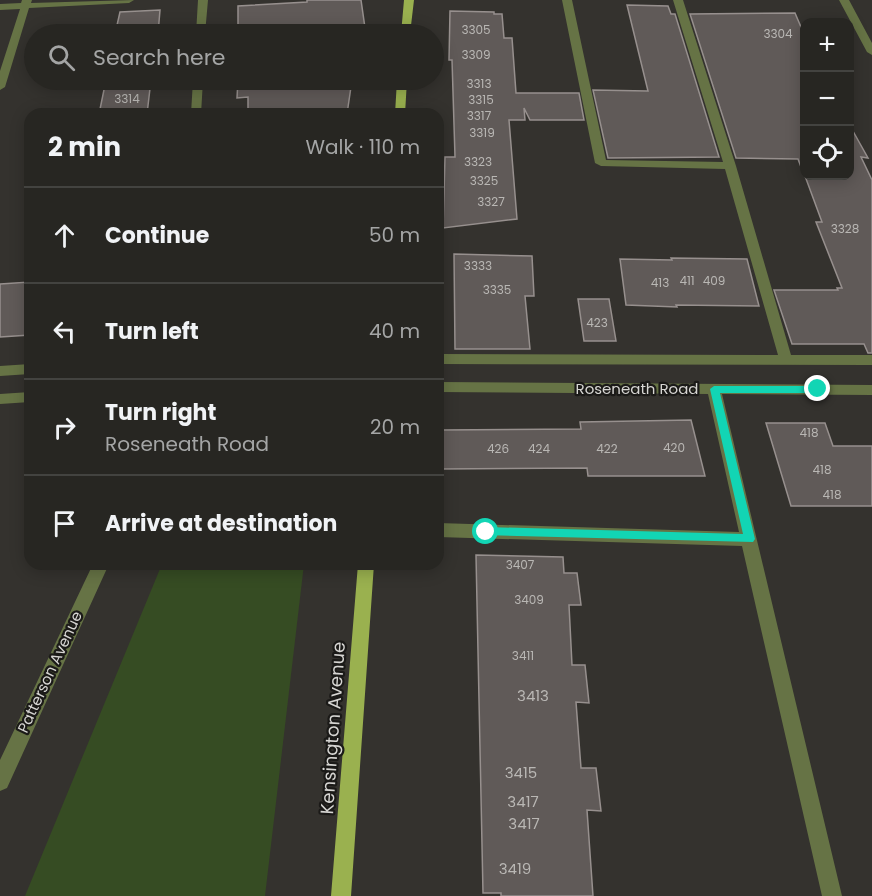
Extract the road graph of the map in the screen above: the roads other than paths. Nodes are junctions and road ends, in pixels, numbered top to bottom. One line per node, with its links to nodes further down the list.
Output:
1 (129, 0): 7 (street)
2 (203, 0): 9 (street)
3 (409, 0): 10 (main road)
4 (567, 0): 17 (street)
5 (678, 0): 17 (street)
6 (844, 0): 11 (street)
7 (26, 3): 8 (street); 12 (street)
8 (0, 8)
9 (202, 24)
10 (407, 24)
11 (872, 52)
12 (0, 87)
13 (197, 90): 15 (street)
14 (401, 90): 16 (main road)
15 (196, 108)
16 (400, 108)
17 (730, 166): 19 (street)
18 (444, 359): 19 (street, Roseneath Road)
19 (786, 360): 20 (street, Roseneath Road)
20 (872, 360)
21 (24, 369): 22 (street)
22 (0, 370)
23 (444, 387): 24 (street, Roseneath Road)
24 (714, 389): 25 (street, Roseneath Road); 29 (street)
25 (872, 390)
26 (24, 397): 27 (street)
27 (0, 399)
28 (444, 530): 29 (street)
29 (749, 539): 34 (street)
30 (98, 570): 32 (street, Patterson Avenue)
31 (366, 570): 33 (main road, Kensington Avenue)
32 (0, 781)
33 (341, 896)
34 (832, 896)

